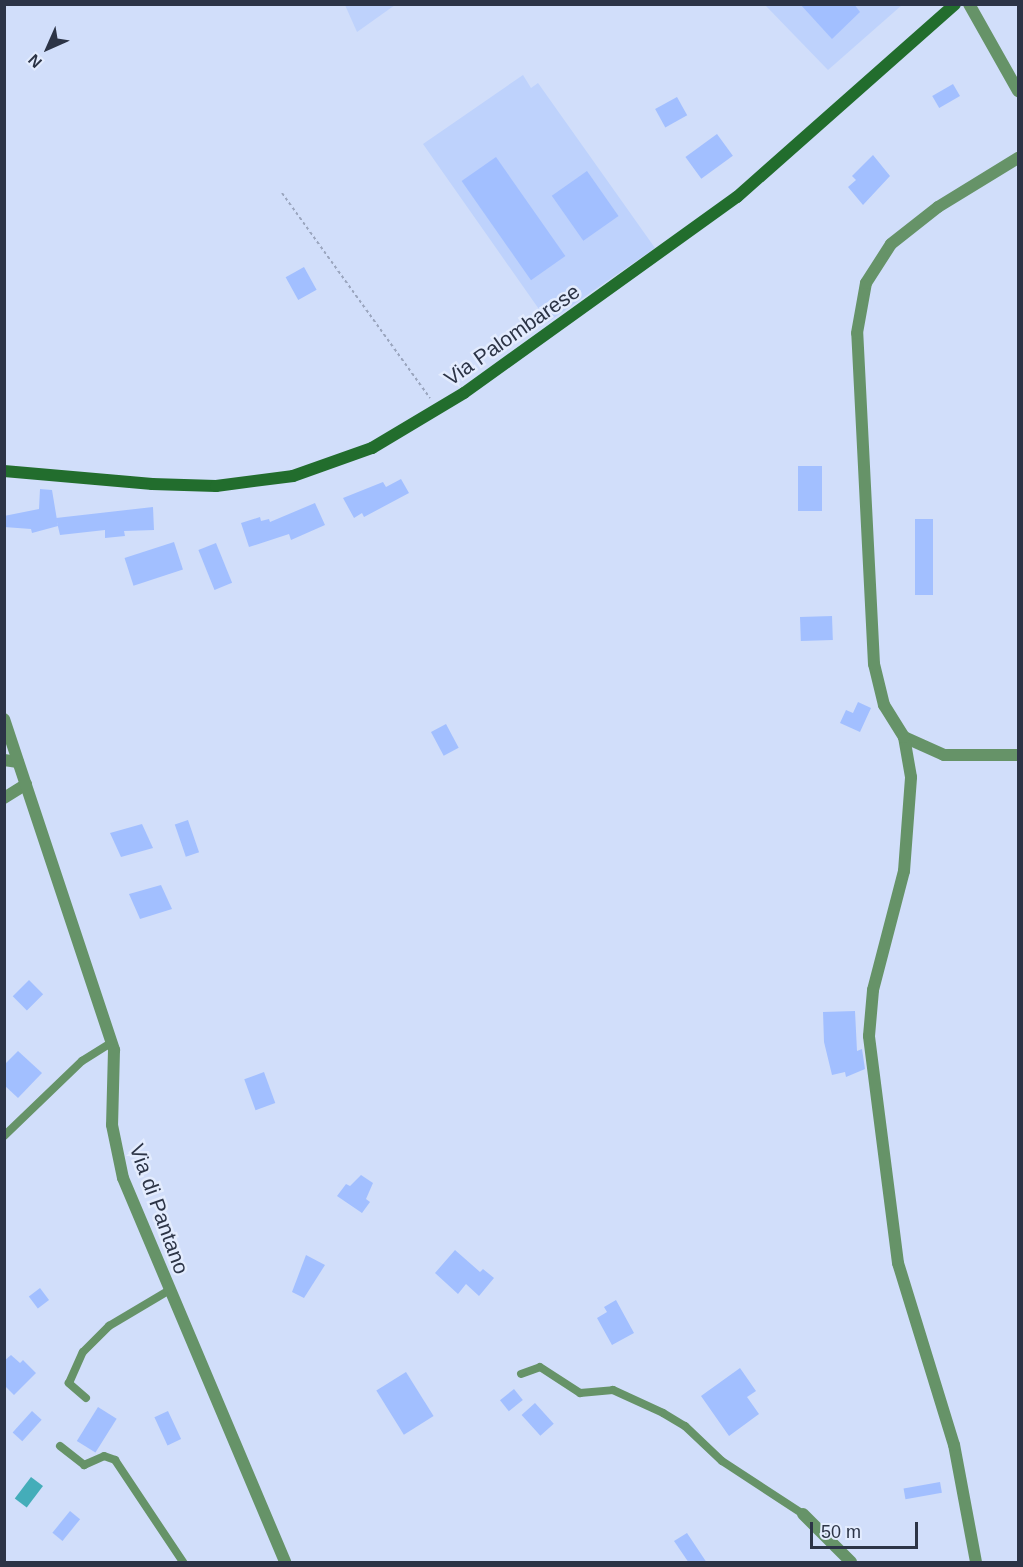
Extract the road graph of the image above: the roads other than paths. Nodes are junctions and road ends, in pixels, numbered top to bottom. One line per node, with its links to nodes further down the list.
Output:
1 (955, 4): 5 (main road, Via Palombarese)
2 (969, 4): 3 (street)
3 (1018, 91)
4 (1018, 158): 7 (street)
5 (4, 471)
6 (4, 719): 10 (street, Via di Pantano)
7 (904, 737): 8 (street); 23 (street)
8 (1018, 755)
9 (4, 760): 10 (street)
10 (18, 762): 11 (street, Via di Pantano)
11 (26, 784): 12 (street); 13 (street, Via di Pantano)
12 (4, 798)
13 (112, 1042): 14 (lane); 15 (street, Via di Pantano)
14 (4, 1136)
15 (168, 1291): 17 (lane); 21 (street, Via di Pantano)
16 (521, 1374): 19 (lane)
17 (86, 1398)
18 (60, 1446): 20 (lane)
19 (803, 1514): 22 (street)
20 (183, 1563)
21 (285, 1563)
22 (851, 1563)
23 (976, 1563)

